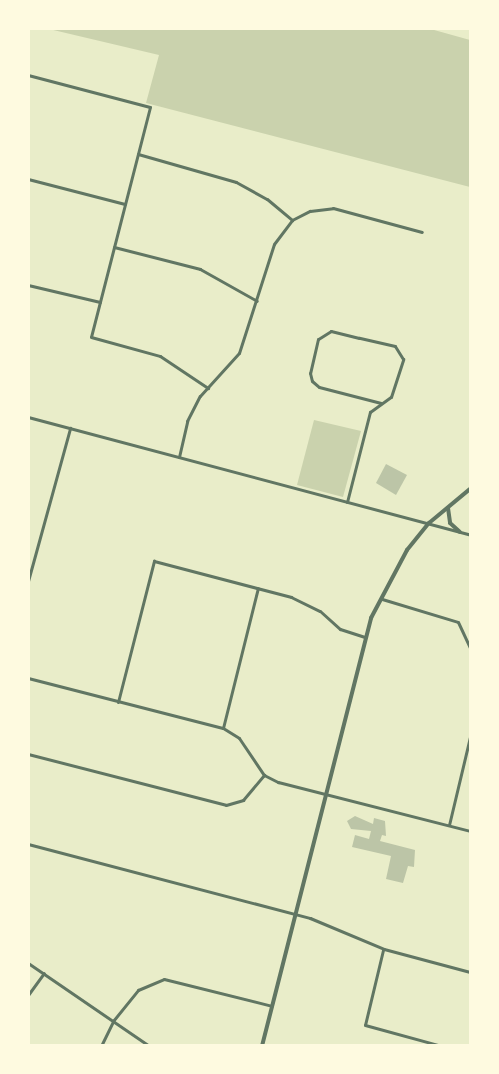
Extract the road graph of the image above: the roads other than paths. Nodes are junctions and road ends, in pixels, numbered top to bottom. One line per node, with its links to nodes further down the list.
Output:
1 (28, 75): 2 (street)
2 (138, 154): 4 (street); 5 (street)
3 (28, 179): 4 (street)
4 (125, 204): 7 (street)
5 (292, 220): 6 (street); 9 (street)
6 (422, 232)
7 (114, 248): 9 (street); 10 (street)
8 (28, 285): 10 (street)
9 (257, 301): 11 (street)
10 (100, 302): 11 (street)
11 (208, 388): 15 (street)
12 (381, 403): 12 (street); 17 (street)
13 (28, 417): 14 (street)
14 (70, 428): 15 (street); 22 (street)
15 (179, 457): 17 (street)
16 (471, 489): 18 (street)
17 (347, 502): 19 (street)
18 (448, 508): 19 (street); 20 (street)
19 (429, 524): 20 (street); 24 (street)
20 (460, 532): 21 (street)
21 (471, 535)
22 (28, 581)
23 (258, 588): 25 (street); 28 (street); 29 (street)
24 (380, 598): 25 (street); 26 (street)
25 (365, 637): 33 (street)
26 (471, 648)
27 (28, 678): 28 (street)
28 (118, 702): 29 (street)
29 (223, 728): 32 (street)
30 (471, 737): 34 (street)
31 (28, 754): 32 (street)
32 (264, 775): 33 (street)
33 (325, 792): 34 (street); 37 (street)
34 (448, 825): 35 (street)
35 (471, 831)
36 (28, 844): 37 (street)
37 (294, 916): 38 (street); 43 (street)
38 (384, 949): 40 (street); 48 (street)
39 (28, 963): 41 (street)
40 (471, 972)
41 (44, 973): 42 (street); 44 (street)
42 (28, 995)
43 (272, 1006): 44 (street); 47 (street)
44 (113, 1021): 45 (street); 46 (street)
45 (101, 1046)
46 (149, 1046)
47 (262, 1046)
48 (442, 1046)

